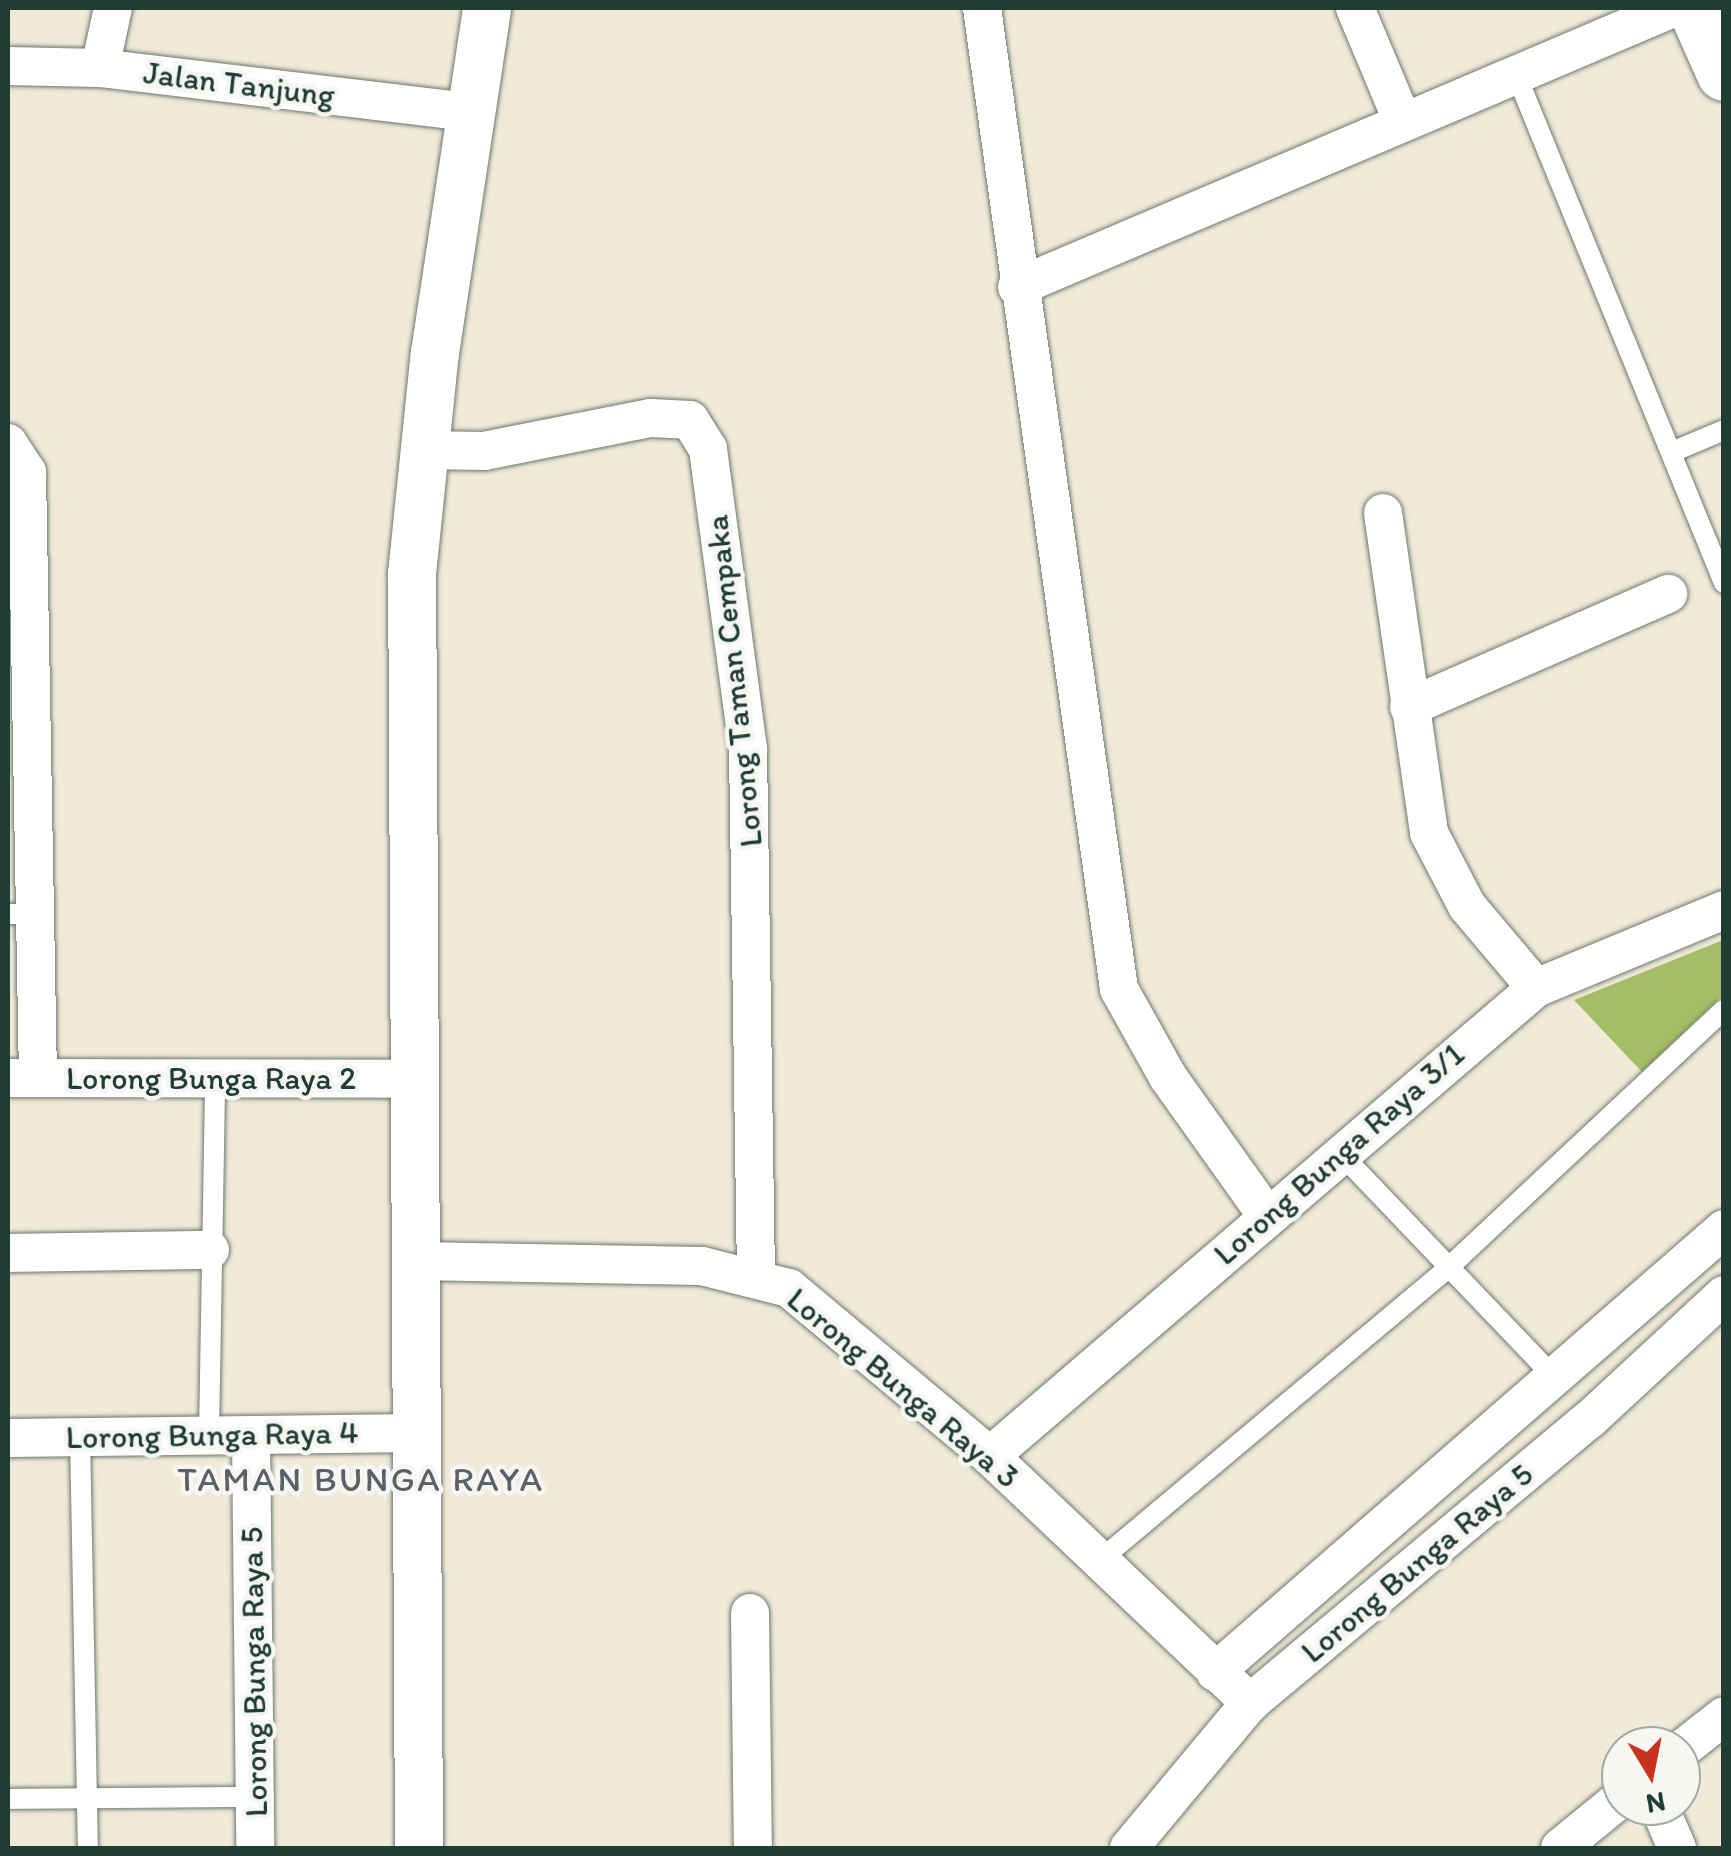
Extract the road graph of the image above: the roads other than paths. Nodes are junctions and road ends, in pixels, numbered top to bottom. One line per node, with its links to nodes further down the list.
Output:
1 (113, 8): 8 (street)
2 (487, 8): 11 (street)
3 (982, 8): 13 (street)
4 (1355, 8): 12 (street)
5 (1674, 8): 10 (street)
6 (1695, 8): 9 (main road)
7 (8, 66): 8 (street, Jalan Tanjung)
8 (100, 68): 11 (street, Jalan Tanjung)
9 (1724, 73)
10 (1516, 74): 12 (street); 17 (lane)
11 (470, 112): 16 (street)
12 (1403, 122): 13 (street)
13 (1017, 288): 31 (street)
14 (1724, 430): 17 (lane)
15 (8, 443): 22 (street)
16 (424, 450): 29 (street); 37 (street, Lorong Taman Cempaka)
17 (1672, 452): 19 (lane)
18 (1383, 514): 21 (street)
19 (1724, 583)
20 (1668, 594): 21 (street)
21 (1409, 707): 25 (street)
22 (20, 751): 24 (street)
23 (1724, 910): 25 (street, Lorong Bunga Raya 3/1)
24 (22, 914): 27 (street)
25 (1536, 988): 30 (street, Lorong Bunga Raya 3/1)
26 (1724, 1010): 36 (lane)
27 (23, 1078): 28 (street, Lorong Bunga Raya 2)
28 (215, 1078): 29 (street, Lorong Bunga Raya 2); 33 (lane)
29 (414, 1079): 35 (street)
30 (1339, 1152): 31 (street, Lorong Bunga Raya 3/1); 36 (lane)
31 (1267, 1216): 45 (street, Lorong Bunga Raya 3/1)
32 (1724, 1229): 39 (street, Lorong Bunga Raya 5)
33 (210, 1250): 34 (street); 41 (lane)
34 (8, 1252)
35 (415, 1262): 37 (street, Lorong Bunga Raya 3); 40 (street)
36 (1449, 1267): 39 (lane); 46 (lane)
37 (756, 1275): 45 (street, Lorong Bunga Raya 3)
38 (1724, 1296): 49 (street, Lorong Bunga Raya 5)
39 (1557, 1380): 48 (street, Lorong Bunga Raya 5)
40 (417, 1433): 42 (street, Lorong Bunga Raya 4); 58 (street)
41 (209, 1434): 42 (street, Lorong Bunga Raya 4); 44 (street, Lorong Bunga Raya 4)
42 (251, 1434): 52 (street, Lorong Bunga Raya 5)
43 (8, 1438): 44 (street, Lorong Bunga Raya 4)
44 (80, 1438): 54 (lane)
45 (990, 1456): 46 (street, Lorong Bunga Raya 3)
46 (1099, 1560): 48 (street, Lorong Bunga Raya 3)
47 (750, 1613): 59 (street)
48 (1215, 1672): 49 (street, Lorong Bunga Raya 3)
49 (1250, 1703): 60 (street, Lorong Bunga Raya 5)
50 (1724, 1716): 51 (street)
51 (1701, 1734)
52 (255, 1797): 54 (lane); 57 (street, Lorong Bunga Raya 5)
53 (8, 1799): 54 (lane)
54 (88, 1800): 56 (lane)
55 (1601, 1814): 61 (street)
56 (88, 1848)
57 (256, 1848)
58 (419, 1848)
59 (753, 1848)
60 (1129, 1848)
61 (1560, 1848)

